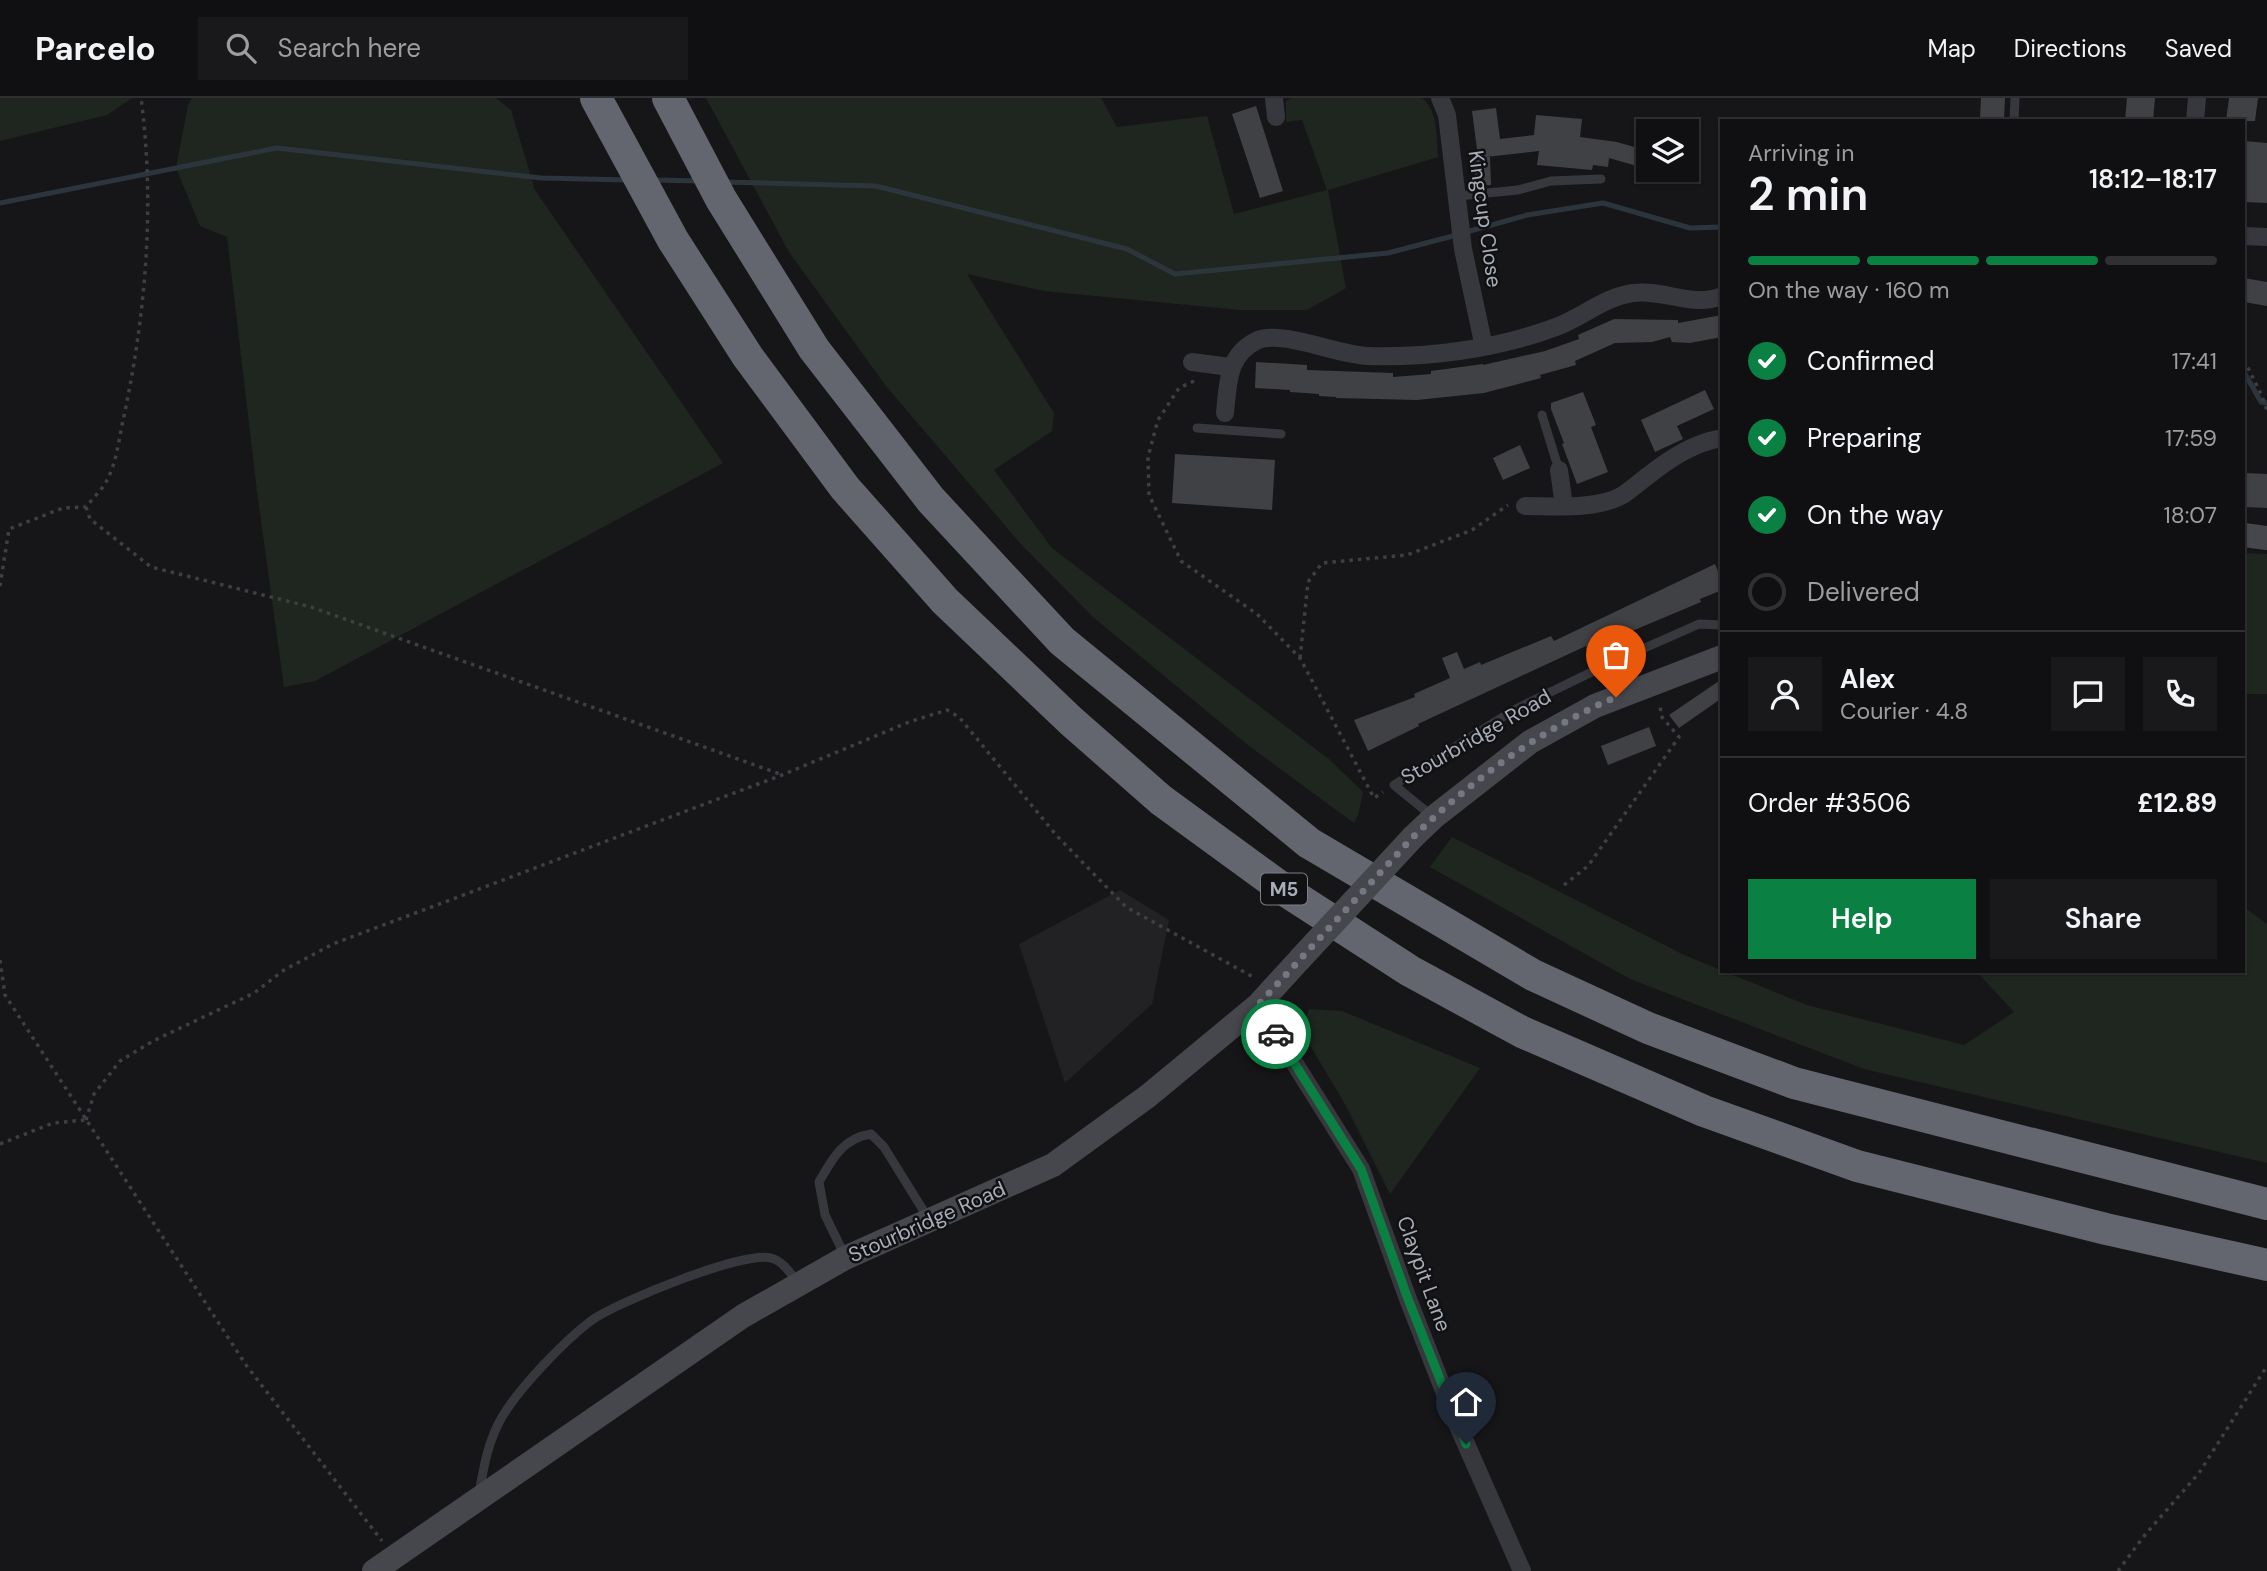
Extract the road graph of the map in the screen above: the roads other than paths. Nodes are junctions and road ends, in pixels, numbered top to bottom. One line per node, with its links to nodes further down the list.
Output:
1 (596, 98): 35 (highway, M5)
2 (667, 98): 32 (highway, M5)
3 (1274, 98): 7 (street)
4 (1440, 98): 11 (street, Kingcup Close)
5 (2015, 98): 8 (lane)
6 (2197, 98): 9 (street)
7 (1276, 117)
8 (2014, 119)
9 (2195, 119)
10 (1601, 179): 11 (lane)
11 (1458, 197): 15 (street, Kingcup Close)
12 (2245, 236): 13 (street)
13 (2267, 237)
14 (1720, 297): 15 (street)
15 (1484, 347): 17 (street)
16 (1192, 362): 17 (street)
17 (1221, 366): 19 (street)
18 (1542, 415): 23 (lane)
19 (1225, 421): 20 (lane); 21 (lane)
20 (1198, 428)
21 (1281, 434)
22 (1720, 438): 25 (street)
23 (1559, 470): 25 (street)
24 (1525, 506): 25 (street)
25 (1564, 506)
26 (2245, 535): 27 (main road)
27 (2267, 538)
28 (1720, 625): 30 (lane, Stourbridge Road)
29 (1720, 658): 30 (main road, Stourbridge Road)
30 (1434, 817): 31 (main road, Stourbridge Road, bridge)
31 (1266, 997): 33 (main road, Stourbridge Road); 39 (street, Claypit Lane)
32 (2267, 1204)
33 (930, 1221): 34 (main road, Stourbridge Road); 34 (lane)
34 (845, 1258): 36 (main road, Stourbridge Road)
35 (2267, 1265)
36 (798, 1283): 37 (main road, Stourbridge Road); 37 (lane)
37 (478, 1498): 38 (main road, Stourbridge Road)
38 (374, 1571)
39 (1522, 1571)

